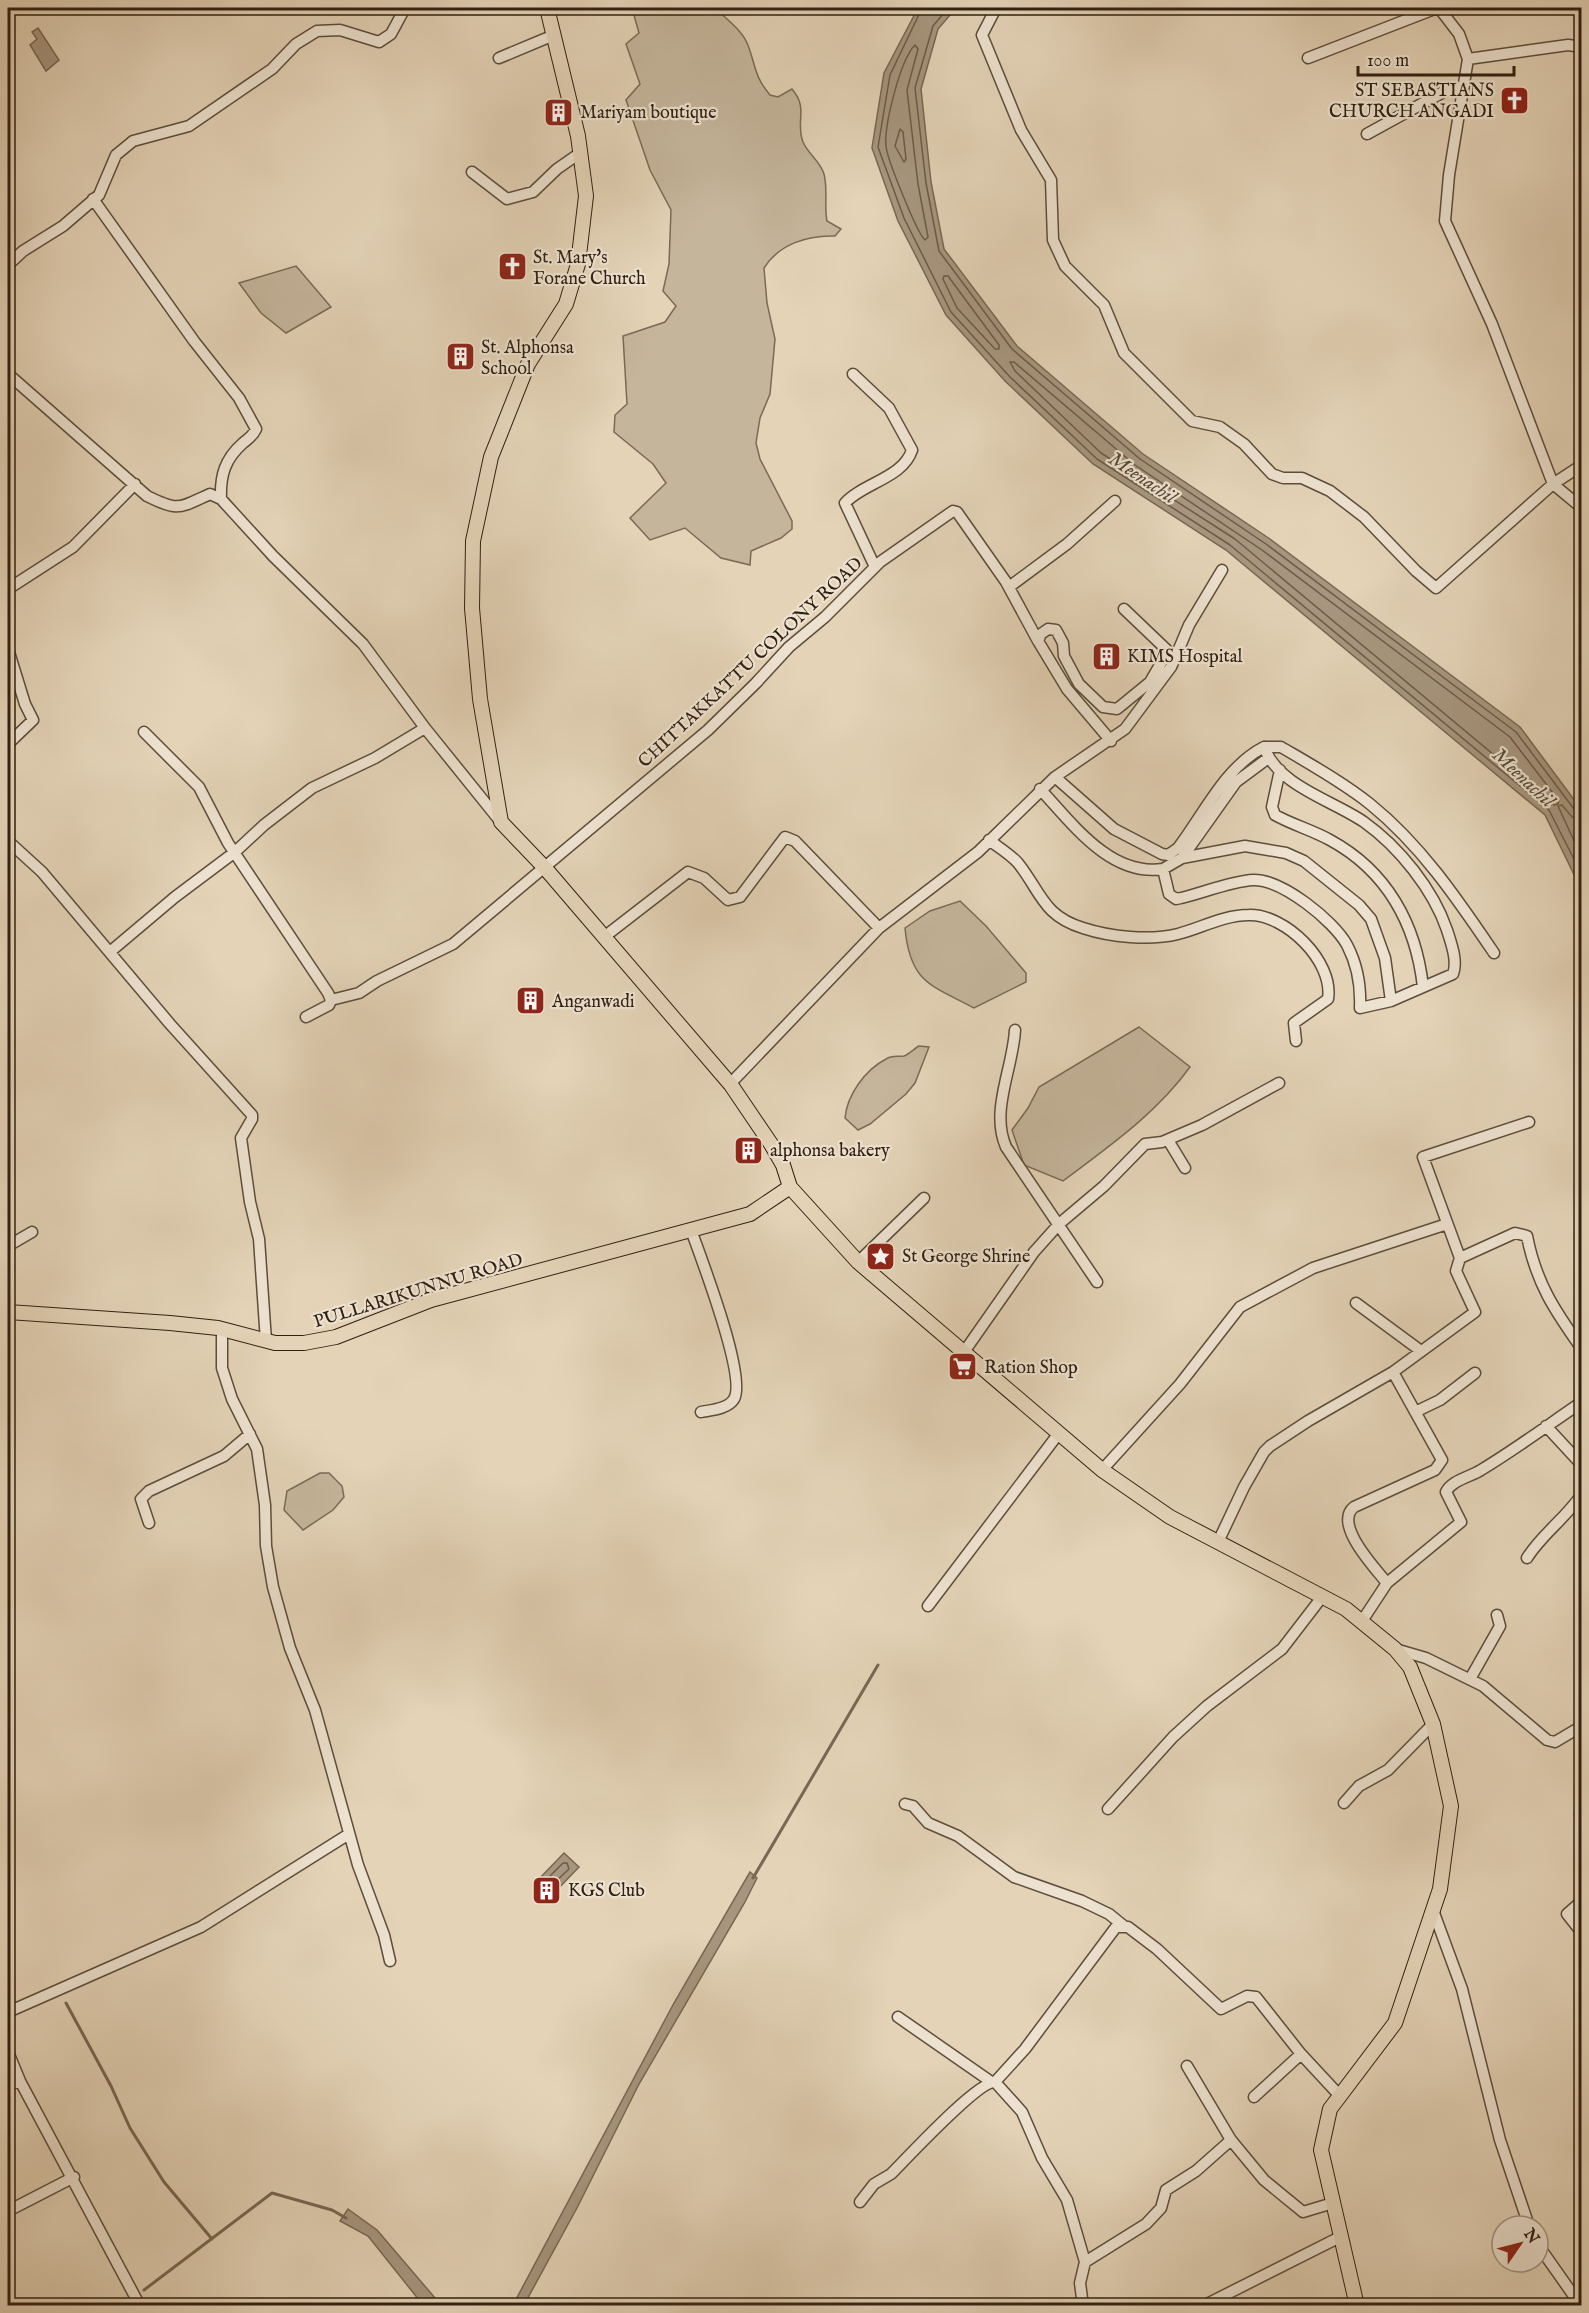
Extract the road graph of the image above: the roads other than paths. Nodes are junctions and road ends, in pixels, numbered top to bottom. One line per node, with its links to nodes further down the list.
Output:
1 (405, 8): 14 (street)
2 (547, 8): 5 (main road)
3 (996, 8): 20 (street)
4 (1438, 8): 8 (street); 9 (street)
5 (554, 35): 7 (street); 12 (main road)
6 (1581, 47): 9 (street)
7 (499, 58)
8 (1308, 58)
9 (1468, 59): 10 (street)
10 (1464, 86): 11 (street); 20 (street)
11 (1368, 134)
12 (580, 153): 13 (street); 41 (main road)
13 (472, 172)
14 (93, 199): 15 (street); 21 (street)
15 (8, 265)
16 (8, 374): 19 (street)
17 (853, 374): 24 (street)
18 (1581, 465): 20 (street)
19 (135, 484): 21 (street); 27 (street)
20 (1553, 484): 23 (street)
21 (221, 499): 32 (street)
22 (1115, 501): 26 (street)
23 (1581, 508)
24 (875, 567): 26 (street, CHITTAKKATTU COLONY ROAD); 46 (street, CHITTAKKATTU COLONY ROAD)
25 (1222, 570): 31 (street)
26 (1009, 587): 29 (street)
27 (8, 589)
28 (1124, 609): 31 (street)
29 (1038, 641): 31 (street); 34 (street)
30 (8, 649): 35 (street)
31 (1172, 653): 34 (street)
32 (425, 728): 41 (street); 44 (street)
33 (144, 732): 44 (street)
34 (1111, 741): 39 (street)
35 (8, 744)
36 (1264, 747): 37 (street); 39 (street); 51 (street)
37 (1268, 759): 38 (street); 45 (street)
38 (1280, 770): 52 (street); 52 (street)
39 (1056, 777): 40 (street)
40 (1040, 789): 42 (street); 47 (street)
41 (501, 822): 46 (main road)
42 (989, 840): 48 (street); 57 (street)
43 (8, 841): 50 (street)
44 (235, 852): 50 (street); 53 (street)
45 (1182, 858): 47 (street); 54 (street)
46 (545, 868): 49 (main road); 53 (street, CHITTAKKATTU COLONY ROAD)
47 (1163, 869): 54 (street)
48 (879, 928): 49 (street); 59 (street)
49 (604, 937): 59 (main road)
50 (111, 951): 76 (street)
51 (1494, 953)
52 (1423, 987): 54 (street)
53 (331, 1000): 55 (street, CHITTAKKATTU COLONY ROAD)
54 (1391, 1001)
55 (306, 1017)
56 (1015, 1030): 65 (street)
57 (1296, 1041)
58 (1279, 1083): 61 (street)
59 (730, 1084): 63 (main road)
60 (1529, 1122): 66 (street)
61 (1167, 1140): 62 (street); 65 (street)
62 (1185, 1168)
63 (790, 1187): 67 (main road, PULLARIKUNNU ROAD); 71 (main road)
64 (924, 1198): 71 (street)
65 (1059, 1224): 72 (street); 79 (street)
66 (1448, 1224): 70 (street); 90 (street)
67 (691, 1230): 76 (main road, PULLARIKUNNU ROAD); 83 (street)
68 (32, 1232): 69 (street)
69 (8, 1246)
70 (1460, 1258): 77 (street); 78 (street)
71 (858, 1262): 79 (main road)
72 (1097, 1282)
73 (1356, 1303): 78 (street)
74 (8, 1312): 75 (main road, PULLARIKUNNU ROAD)
75 (222, 1330): 76 (main road, PULLARIKUNNU ROAD); 87 (street)
76 (266, 1341)
77 (1581, 1349)
78 (1421, 1351): 80 (street)
79 (964, 1352): 86 (main road)
80 (1393, 1372): 84 (street); 94 (street)
81 (1475, 1373): 84 (street)
82 (1581, 1402): 85 (street)
83 (700, 1412)
84 (1415, 1412): 88 (street)
85 (1546, 1426): 89 (street); 91 (street)
86 (1059, 1433): 90 (main road); 98 (street)
87 (250, 1434): 93 (street); 108 (street)
88 (1441, 1463): 91 (street); 96 (street)
89 (1581, 1465)
90 (1102, 1470): 94 (main road)
91 (1449, 1486): 96 (street)
92 (1581, 1494): 95 (street)
93 (149, 1522)
94 (1218, 1542): 97 (main road)
95 (1527, 1558)
96 (1387, 1583): 100 (street)
97 (1322, 1597): 100 (main road); 107 (street)
98 (928, 1605)
99 (1497, 1615): 102 (street)
100 (1362, 1621): 101 (main road)
101 (1395, 1649): 102 (street); 103 (main road)
102 (1470, 1679): 104 (street)
103 (1433, 1724): 105 (street); 110 (main road)
104 (1581, 1726)
105 (1344, 1803)
106 (905, 1804): 111 (street)
107 (1108, 1809)
108 (349, 1834): 113 (street); 114 (street)
109 (1581, 1901): 112 (street)
110 (1434, 1913): 122 (main road); 129 (street)
111 (1125, 1927): 117 (street); 120 (street)
112 (1581, 1934)
113 (390, 1961)
114 (8, 2012)
115 (898, 2017): 120 (street)
116 (8, 2052): 119 (street)
117 (1301, 2054): 122 (street); 123 (street)
118 (1187, 2066): 124 (street)
119 (20, 2081): 121 (street); 125 (street)
120 (993, 2081): 126 (street); 132 (street)
121 (8, 2085)
122 (1340, 2096): 127 (main road)
123 (1254, 2097)
124 (1231, 2140): 127 (street); 132 (street)
125 (74, 2177): 128 (street); 133 (street)
126 (860, 2202)
127 (1333, 2203): 130 (main road)
128 (8, 2211)
129 (1525, 2214)
130 (1340, 2237): 135 (street); 136 (main road)
131 (1550, 2261): 137 (street)
132 (1085, 2262): 134 (street)
133 (141, 2306)
134 (1083, 2306)
135 (1203, 2306)
136 (1357, 2306)
137 (1581, 2306)

